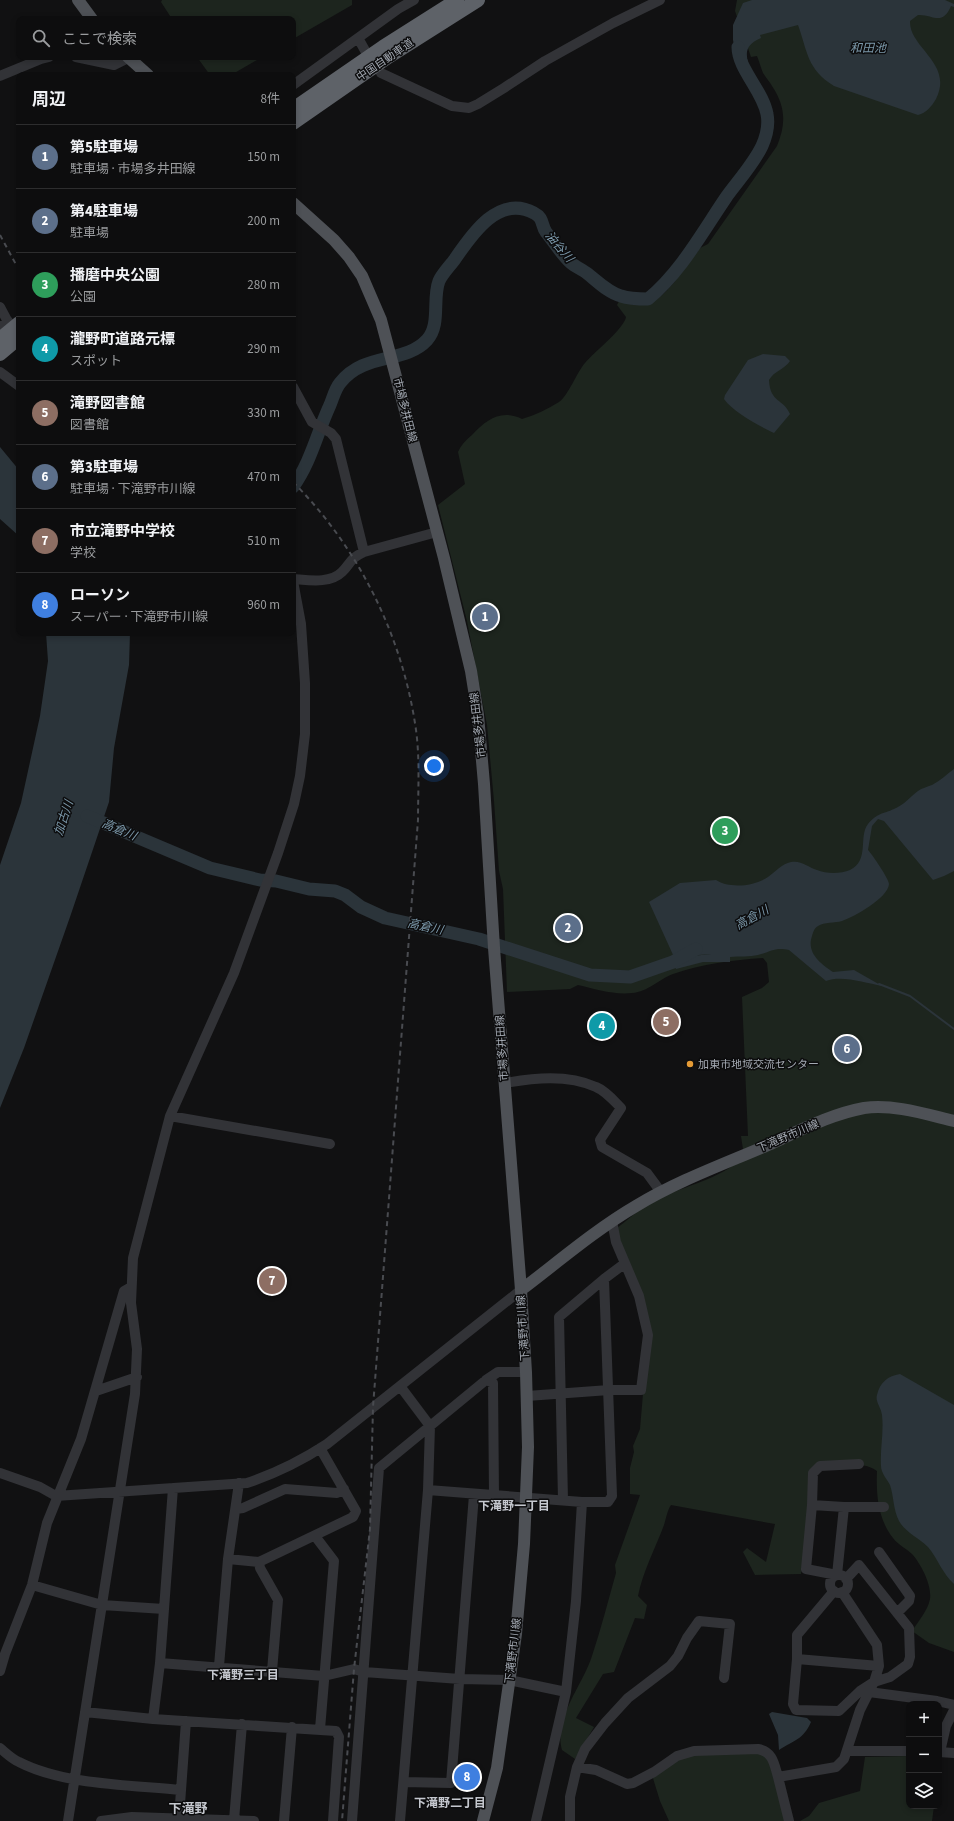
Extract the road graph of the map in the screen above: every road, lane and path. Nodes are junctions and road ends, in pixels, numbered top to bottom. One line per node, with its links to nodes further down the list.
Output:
1 (78, 0): 6 (main road)
2 (414, 0): 7 (street)
3 (457, 0): 17 (highway, 中国自動車道)
4 (478, 0): 18 (highway, 中国自動車道)
5 (660, 0): 14 (street)
6 (90, 16)
7 (358, 38): 8 (street); 16 (street)
8 (367, 54)
9 (38, 60): 15 (street)
10 (90, 60): 11 (street)
11 (123, 60)
12 (131, 60): 13 (main road)
13 (145, 72)
14 (381, 73)
15 (0, 76)
16 (296, 83)
17 (296, 107)
18 (296, 121)
19 (296, 205): 29 (main road, 市場多井田線)
20 (0, 307): 21 (street)
21 (14, 322): 22 (street); 23 (highway, bridge)
22 (0, 328)
23 (0, 339)
24 (16, 341): 25 (highway, bridge)
25 (0, 354)
26 (0, 372): 27 (street)
27 (16, 384)
28 (296, 393): 30 (street)
29 (437, 532): 30 (street); 33 (main road, 市場多井田線)
30 (364, 552): 31 (street)
31 (296, 580)
32 (296, 596): 34 (street)
33 (505, 1084): 37 (street); 42 (main road, 市場多井田線)
34 (170, 1116): 36 (street); 41 (street)
35 (954, 1121): 37 (main road, 下滝野市川線)
36 (330, 1144)
37 (661, 1192): 38 (main road, 下滝野市川線)
38 (612, 1221): 39 (street); 42 (main road, 下滝野市川線)
39 (624, 1264): 40 (street); 47 (street)
40 (604, 1279): 47 (street); 49 (street)
41 (131, 1287): 44 (street); 48 (street)
42 (521, 1290): 43 (main road, 下滝野市川線); 46 (street)
43 (526, 1372): 45 (street); 50 (main road, 下滝野市川線)
44 (137, 1377): 48 (street); 59 (street)
45 (486, 1380): 51 (street); 62 (street)
46 (400, 1386): 51 (street); 52 (street)
47 (609, 1390): 49 (street); 65 (street)
48 (96, 1391): 61 (street)
49 (561, 1394): 50 (street); 64 (street)
50 (527, 1396): 63 (main road, 下滝野市川線)
51 (430, 1426): 58 (street); 87 (street)
52 (320, 1448): 55 (street); 57 (street)
53 (859, 1464): 66 (street)
54 (0, 1473): 61 (street)
55 (239, 1484): 56 (street); 69 (street)
56 (173, 1488): 59 (street); 78 (street)
57 (344, 1489): 69 (street); 70 (street)
58 (428, 1490): 60 (street); 88 (street)
59 (119, 1492): 61 (street); 77 (street)
60 (474, 1495): 62 (street); 91 (street)
61 (56, 1496): 75 (street)
62 (494, 1496): 63 (street)
63 (526, 1497): 64 (street); 92 (main road, 下滝野市川線)
64 (563, 1500): 65 (street)
65 (582, 1502): 94 (street)
66 (812, 1505): 67 (street); 74 (street)
67 (844, 1507): 68 (street); 74 (street)
68 (884, 1507)
69 (236, 1509): 72 (street)
70 (315, 1536): 73 (street); 89 (street)
71 (879, 1552): 79 (street)
72 (228, 1559): 73 (street); 83 (street)
73 (259, 1562): 85 (street)
74 (842, 1577): 76 (street); 76 (street); 79 (street)
75 (32, 1585): 77 (street); 80 (street)
76 (838, 1592): 81 (street); 84 (street)
77 (102, 1605): 78 (street); 98 (street)
78 (164, 1609): 82 (street)
79 (897, 1613): 93 (street)
80 (2, 1653): 86 (street)
81 (797, 1659): 84 (street); 93 (street)
82 (160, 1663): 83 (street); 99 (street)
83 (219, 1666): 85 (street)
84 (879, 1666): 93 (street)
85 (272, 1671): 89 (street)
86 (0, 1672)
87 (364, 1672): 88 (street); 89 (street); 122 (street)
88 (412, 1674): 91 (street); 113 (street)
89 (324, 1676): 103 (street)
90 (724, 1678): 110 (street)
91 (460, 1679): 92 (street); 113 (street)
92 (509, 1680): 94 (street); 124 (main road, 下滝野市川線)
93 (874, 1682): 95 (street)
94 (566, 1692): 125 (street)
95 (869, 1692): 96 (street); 106 (street)
96 (954, 1705)
97 (954, 1710): 104 (street)
98 (86, 1712): 99 (street); 112 (street)
99 (153, 1719): 100 (street)
100 (186, 1721): 101 (street); 114 (street)
101 (242, 1724): 102 (street); 116 (street)
102 (292, 1727): 103 (street); 120 (street)
103 (320, 1729): 121 (street)
104 (942, 1741)
105 (0, 1748): 112 (street)
106 (847, 1750): 107 (street); 111 (street)
107 (906, 1751)
108 (942, 1752): 109 (street)
109 (954, 1753)
110 (577, 1767): 111 (street); 126 (street)
111 (778, 1777): 127 (street)
112 (74, 1779): 114 (street); 117 (street)
113 (404, 1782): 123 (street)
114 (181, 1790): 115 (street)
115 (179, 1818): 116 (street); 118 (street)
116 (234, 1820): 119 (street)
117 (68, 1821)
118 (101, 1821)
119 (254, 1821)
120 (284, 1821)
121 (333, 1821)
122 (352, 1821)
123 (400, 1821)
124 (483, 1821)
125 (536, 1821)
126 (570, 1821)
127 (789, 1821)

